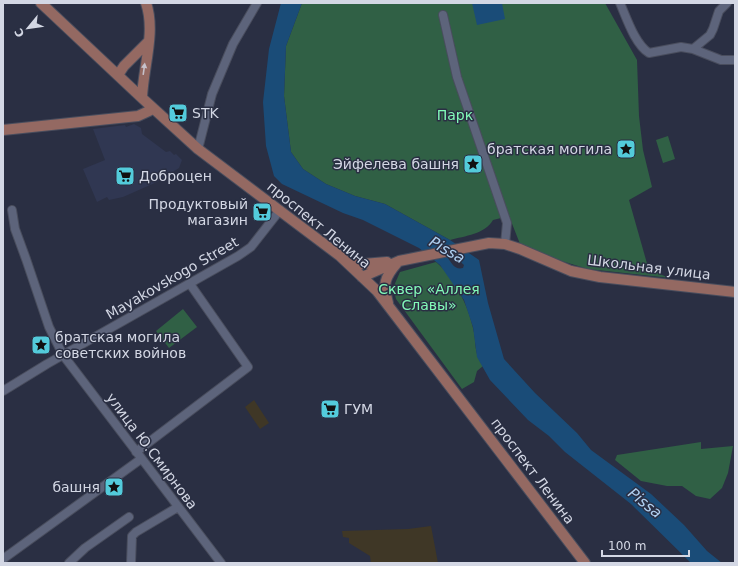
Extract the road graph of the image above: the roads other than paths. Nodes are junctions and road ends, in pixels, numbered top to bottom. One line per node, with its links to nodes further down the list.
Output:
1 (41, 3): 10 (main road, проспект Ленина)
2 (146, 3): 7 (main road)
3 (257, 3): 14 (street)
4 (620, 3): 8 (street)
5 (727, 3): 8 (street)
6 (443, 15): 17 (street)
7 (148, 40): 10 (main road); 11 (main road, one-way to 7)
8 (693, 49): 9 (street)
9 (735, 60)
10 (118, 75): 11 (main road, проспект Ленина)
11 (142, 98): 12 (main road, проспект Ленина)
12 (153, 108): 13 (main road); 14 (main road, проспект Ленина)
13 (3, 130)
14 (198, 148): 16 (main road, проспект Ленина)
15 (12, 210): 24 (street, улица Ю.Смирнова)
16 (280, 210): 19 (main road, проспект Ленина); 21 (street, Mayakovskogo Street)
17 (505, 244): 18 (main road, Школьная улица); 22 (main road, Школьная улица)
18 (399, 261): 19 (main road, Школьная улица); 20 (main road, Школьная улица); 23 (main road)
19 (351, 265): 20 (main road, проспект Ленина)
20 (362, 277): 23 (main road, проспект Ленина)
21 (190, 284): 24 (street, Mayakovskogo Street); 26 (street)
22 (735, 292)
23 (389, 307): 34 (main road, проспект Ленина)
24 (63, 355): 25 (street, Mayakovskogo Street); 26 (street, улица Ю.Смирнова)
25 (3, 391)
26 (136, 452): 27 (street, улица Ю.Смирнова)
27 (141, 459): 28 (street, улица Ю.Смирнова); 30 (street)
28 (178, 507): 32 (street); 33 (street, улица Ю.Смирнова)
29 (129, 517): 31 (street)
30 (3, 559)
31 (69, 563)
32 (131, 563)
33 (221, 563)
34 (585, 563)

